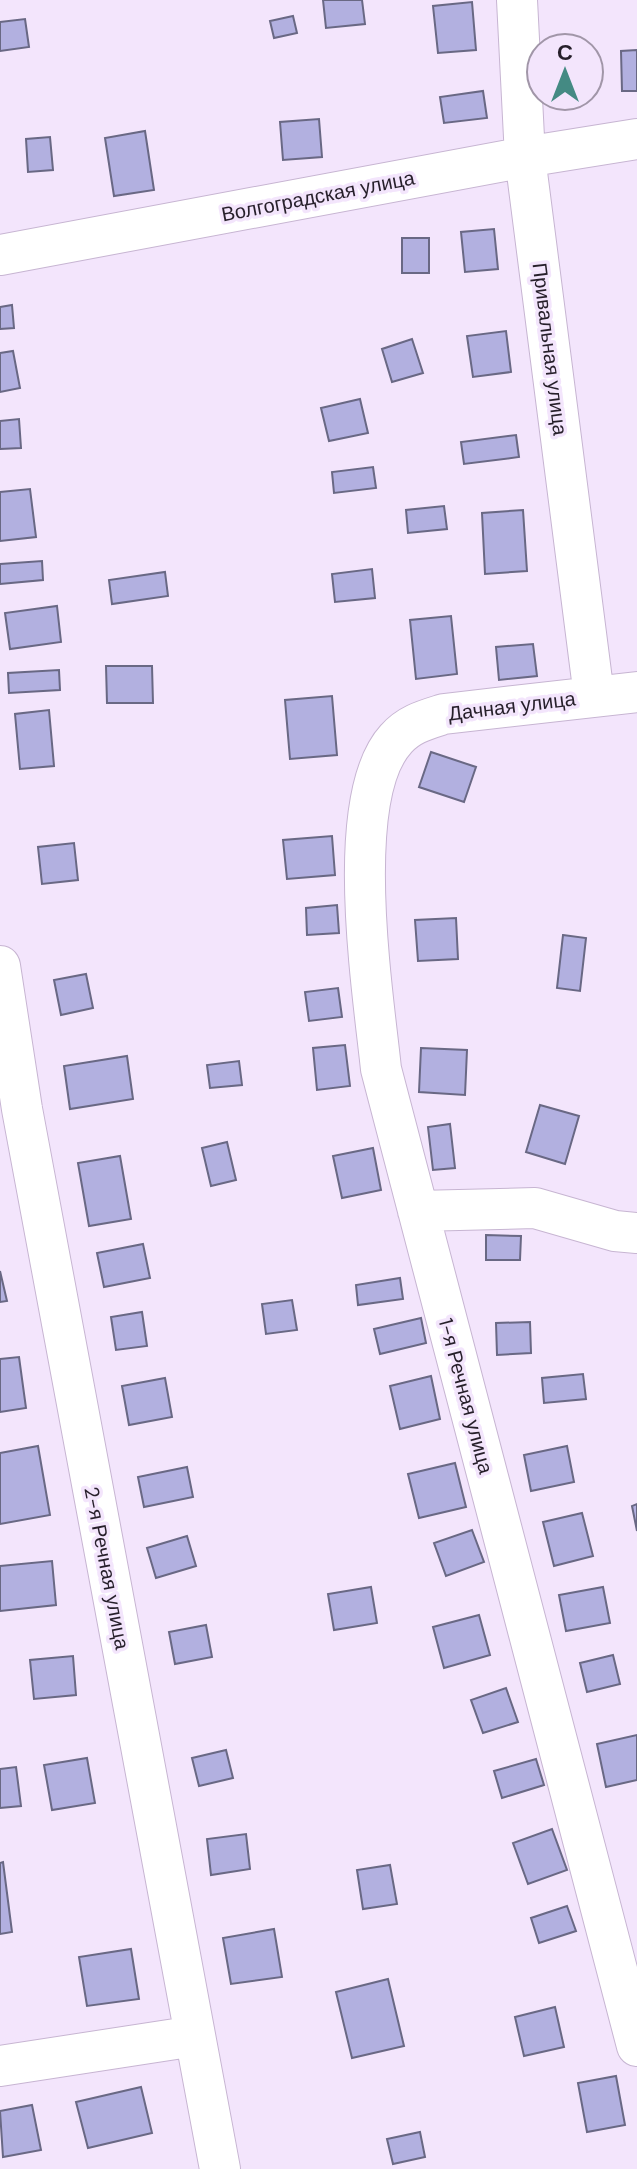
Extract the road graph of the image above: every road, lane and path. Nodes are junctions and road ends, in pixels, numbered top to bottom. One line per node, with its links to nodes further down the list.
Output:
1 (517, 0): 3 (street, Привальная улица)
2 (637, 139): 3 (street, Волгоградская улица)
3 (525, 157): 4 (street, Волгоградская улица); 6 (street, Привальная улица)
4 (0, 255)
5 (637, 692): 6 (street, Дачная улица)
6 (594, 696): 7 (street, Дачная улица)
7 (394, 740): 10 (street, 1-я Речная улица)
8 (0, 966): 9 (street, 2-я Речная улица)
9 (11, 1110): 12 (street, 2-я Речная улица)
10 (418, 1211): 11 (street); 13 (street, 1-я Речная улица)
11 (637, 1233)
12 (195, 2036): 14 (street); 15 (street, 2-я Речная улица)
13 (637, 2046)
14 (0, 2066)
15 (220, 2169)

